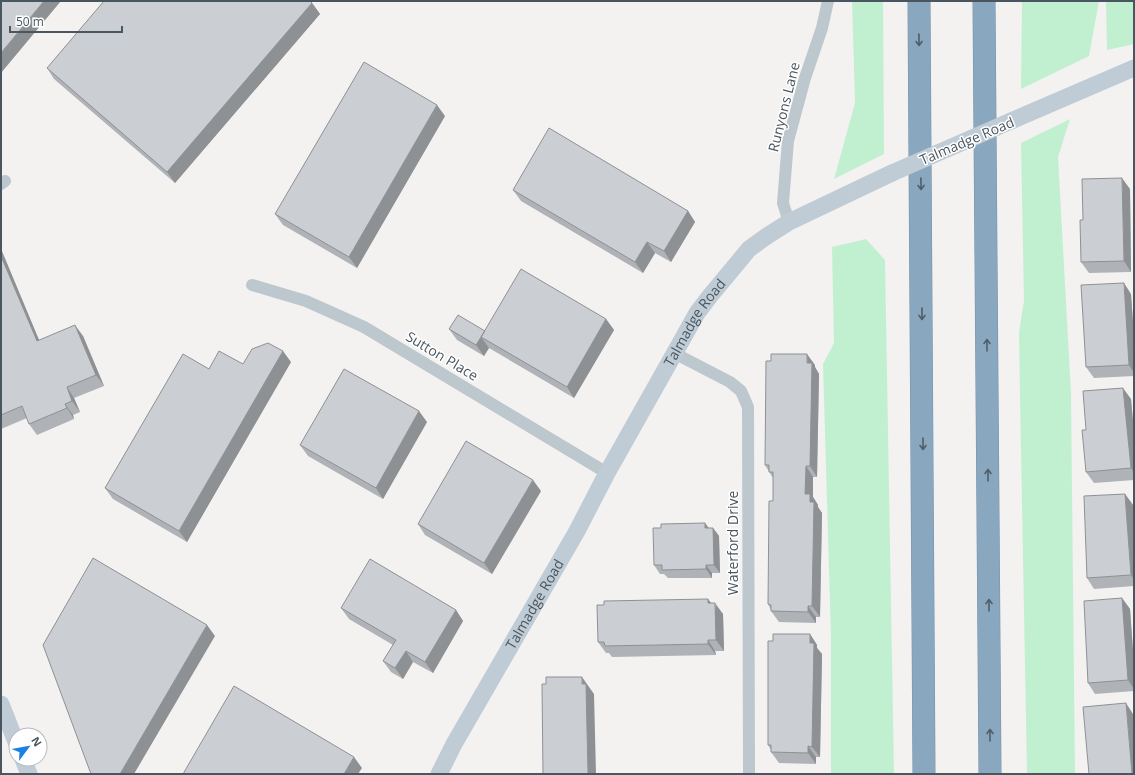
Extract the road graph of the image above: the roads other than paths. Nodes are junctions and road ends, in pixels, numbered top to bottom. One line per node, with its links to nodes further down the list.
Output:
1 (828, 1): 5 (street, Runyons Lane)
2 (919, 1): 13 (highway, one-way to 13)
3 (984, 1): 14 (highway, one-way to 3)
4 (1133, 71): 5 (street, Talmadge Road, bridge)
5 (789, 222): 7 (street, Talmadge Road)
6 (252, 285): 8 (street, Sutton Place)
7 (674, 353): 8 (street, Talmadge Road); 12 (street, Waterford Drive)
8 (607, 473): 11 (street, Talmadge Road)
9 (1, 704): 10 (street)
10 (10, 727)
11 (439, 774)
12 (749, 774)
13 (924, 774)
14 (990, 774)

